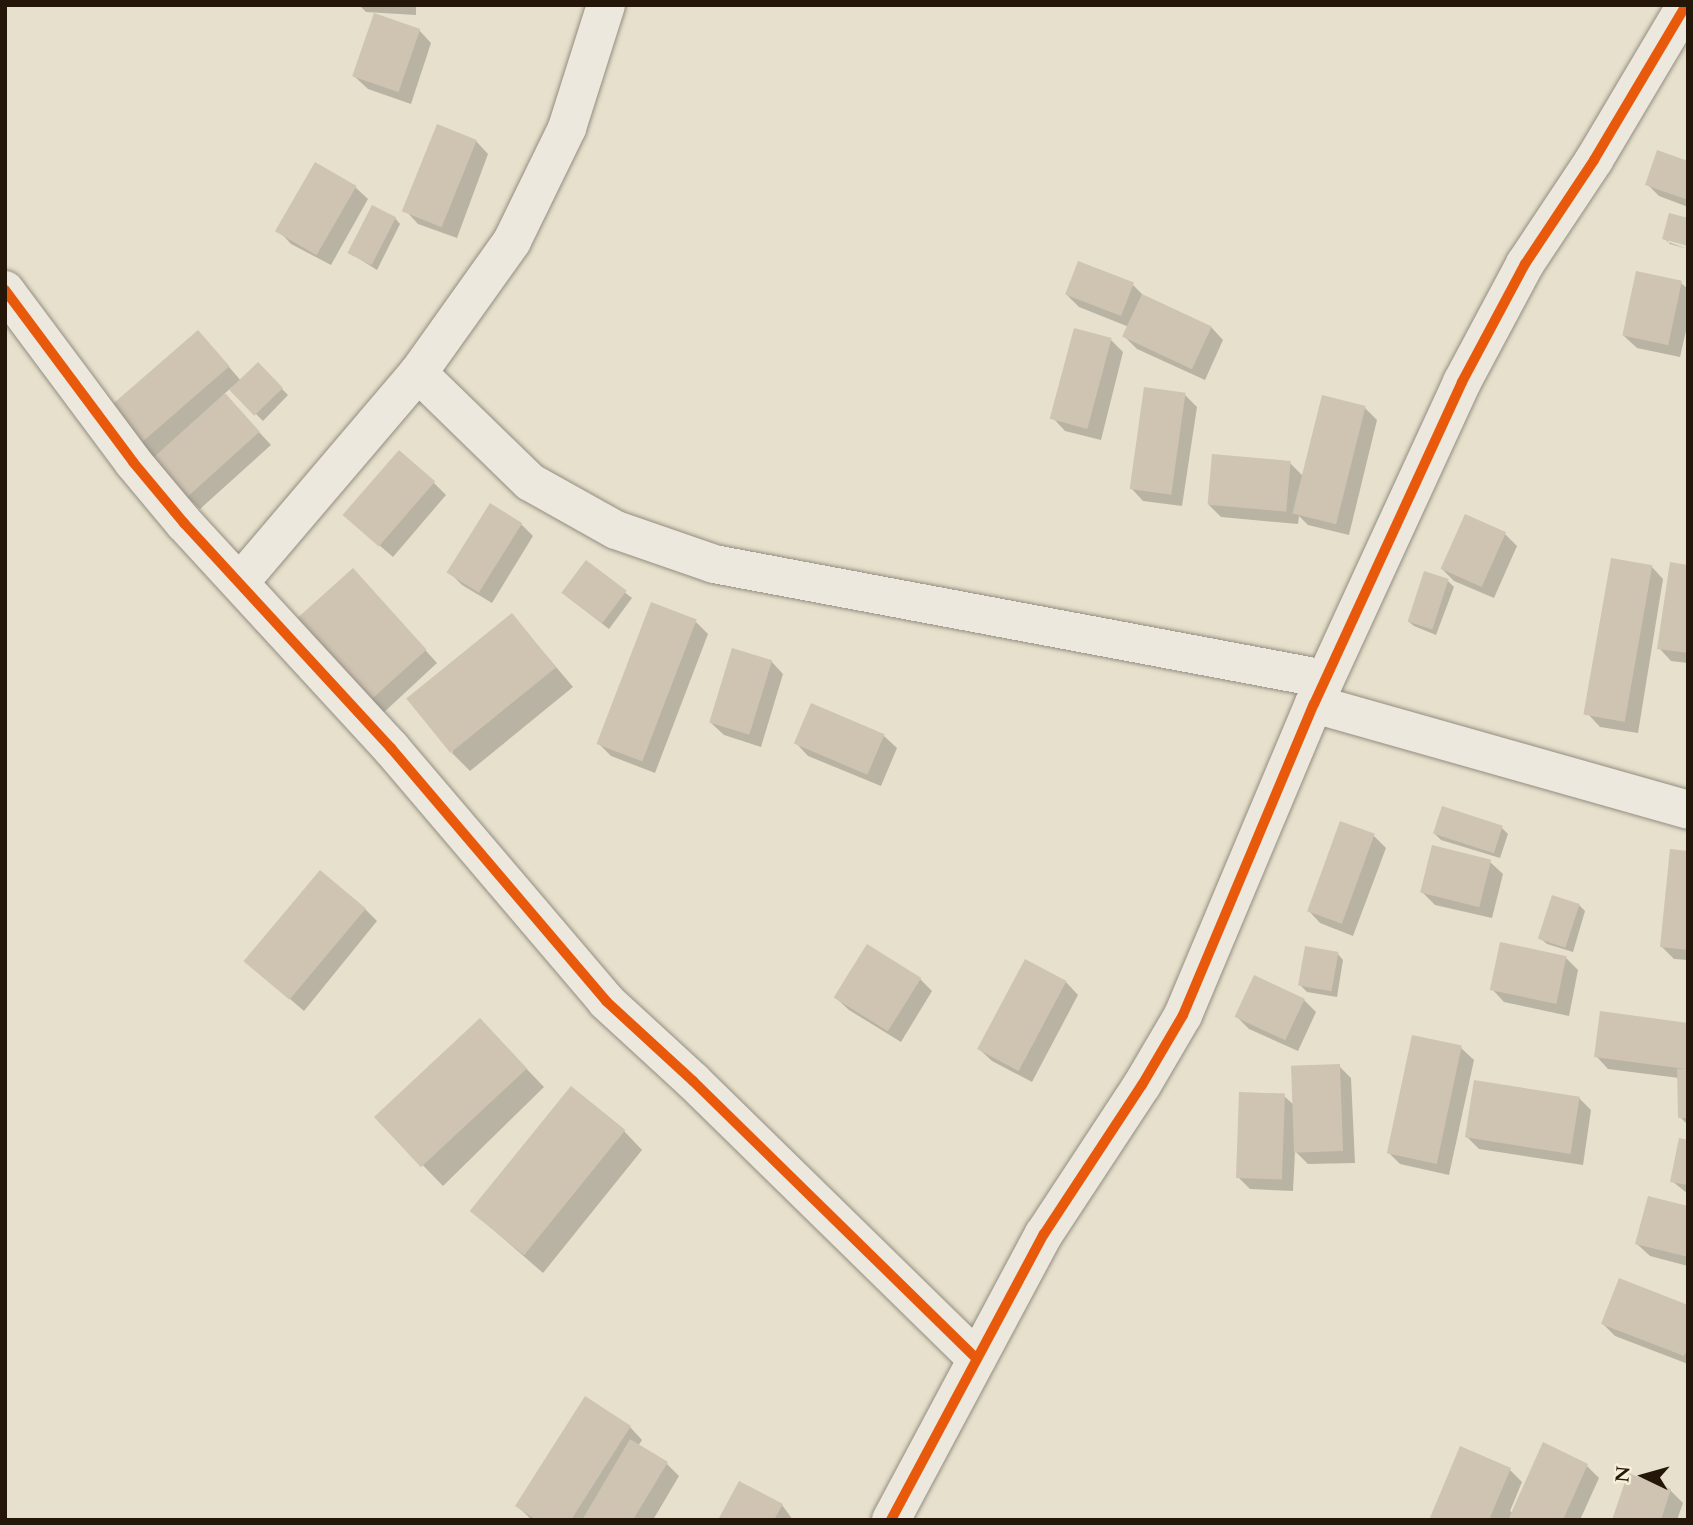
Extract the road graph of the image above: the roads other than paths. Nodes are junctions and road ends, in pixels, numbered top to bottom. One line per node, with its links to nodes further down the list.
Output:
1 (606, 5): 4 (street)
2 (1686, 5): 6 (street)
3 (5, 290): 5 (street)
4 (418, 373): 5 (street); 6 (street)
5 (240, 582): 8 (street)
6 (1320, 692): 7 (street); 8 (street)
7 (1688, 810)
8 (977, 1359): 9 (street)
9 (891, 1520)

